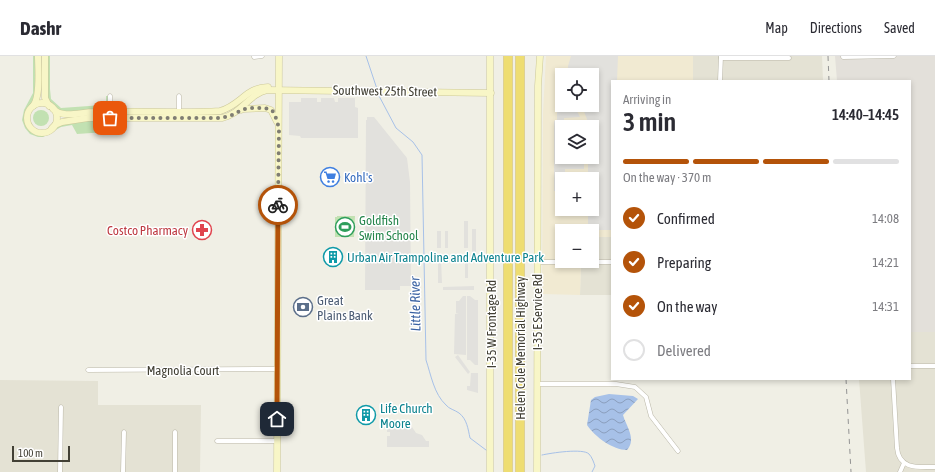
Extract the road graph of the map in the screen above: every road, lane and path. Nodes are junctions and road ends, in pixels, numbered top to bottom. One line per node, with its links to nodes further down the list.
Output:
1 (38, 56): 19 (street)
2 (45, 56): 20 (street)
3 (262, 56): 10 (street)
4 (280, 56): 15 (street)
5 (490, 56): 16 (street, I-35 W Frontage Rd)
6 (508, 56): 48 (highway, Helen Cole Memorial Highway)
7 (520, 56): 49 (highway, Helen Cole Memorial Highway)
8 (540, 56): 27 (street, I-35 E Service Rd)
9 (894, 56): 12 (street)
10 (254, 57)
11 (721, 57): 13 (street); 14 (street)
12 (843, 57)
13 (789, 58)
14 (720, 80)
15 (279, 90): 16 (street, Southwest 25th Street); 21 (street); 22 (street); 26 (street)
16 (491, 93): 47 (street, I-35 W Frontage Rd)
17 (110, 96): 23 (street)
18 (179, 96): 21 (street)
19 (33, 106): 20 (street); 25 (street)
20 (51, 107): 23 (street); 25 (street)
21 (179, 111): 23 (street); 24 (street)
22 (238, 112): 24 (street); 26 (street)
23 (110, 115): 24 (street); 25 (street)
24 (179, 118)
25 (52, 128)
26 (279, 128): 32 (street)
27 (537, 262): 28 (street); 34 (street, I-35 E Service Rd)
28 (611, 262)
29 (911, 366): 30 (street)
30 (935, 366)
31 (88, 370): 32 (street, Magnolia Court)
32 (277, 370): 39 (street)
33 (893, 380): 41 (street)
34 (537, 384): 40 (street); 50 (street, I-35 E Service Rd)
35 (61, 407): 43 (street)
36 (124, 432): 44 (street)
37 (175, 432): 45 (street)
38 (217, 441): 39 (street)
39 (277, 441): 46 (street)
40 (678, 451)
41 (904, 464): 42 (street); 51 (street)
42 (935, 467)
43 (60, 472)
44 (123, 472)
45 (175, 472)
46 (277, 472)
47 (490, 472)
48 (508, 472)
49 (520, 472)
50 (537, 472)
51 (900, 472)

